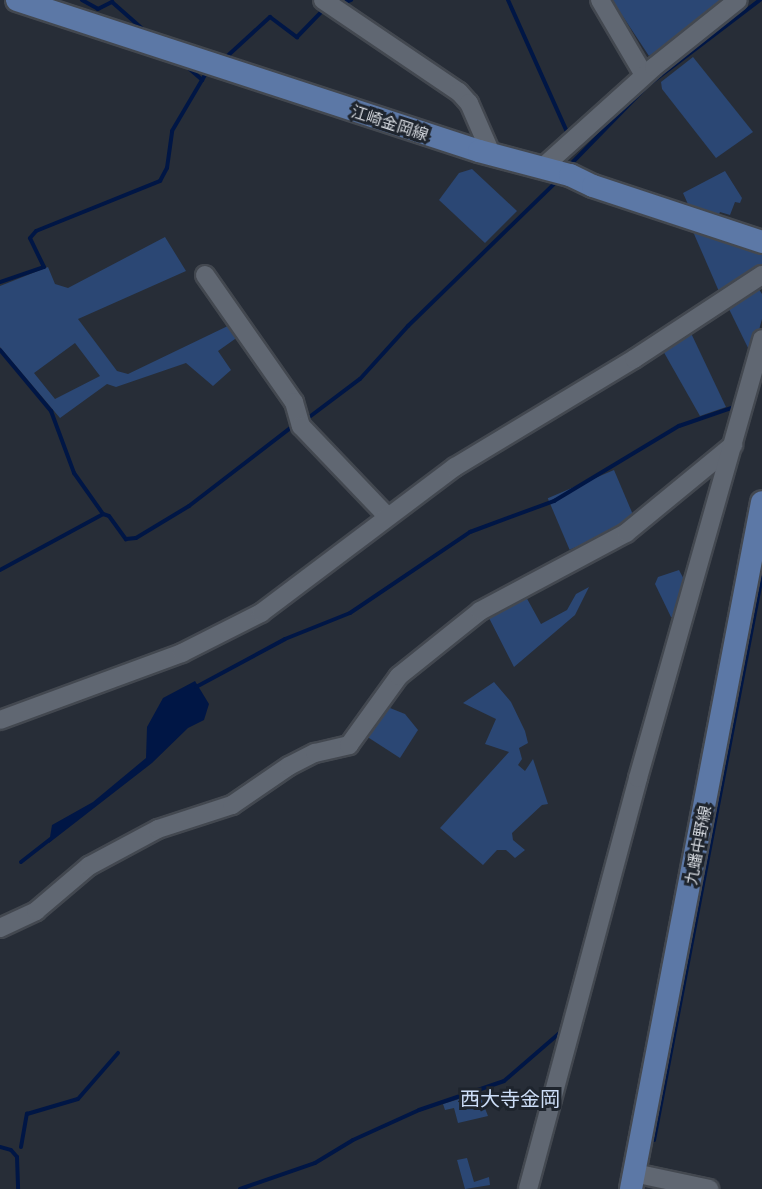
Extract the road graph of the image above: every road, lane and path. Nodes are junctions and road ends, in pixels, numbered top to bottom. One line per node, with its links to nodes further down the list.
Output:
1 (17, 0): 6 (main road, 江崎金岡線)
2 (323, 0): 6 (street)
3 (600, 0): 5 (street)
4 (738, 0): 5 (street)
5 (644, 75): 7 (street)
6 (490, 151): 7 (main road, 江崎金岡線)
7 (557, 171): 8 (main road, 江崎金岡線)
8 (762, 242)
9 (205, 275): 14 (street)
10 (762, 275): 14 (street)
11 (762, 339): 12 (street)
12 (734, 445): 16 (street); 18 (street)
13 (762, 502): 17 (main road, 九蟠中野線)
14 (387, 516): 15 (street)
15 (0, 720)
16 (0, 928)
17 (632, 1181): 19 (street)
18 (528, 1189)
19 (709, 1189)

